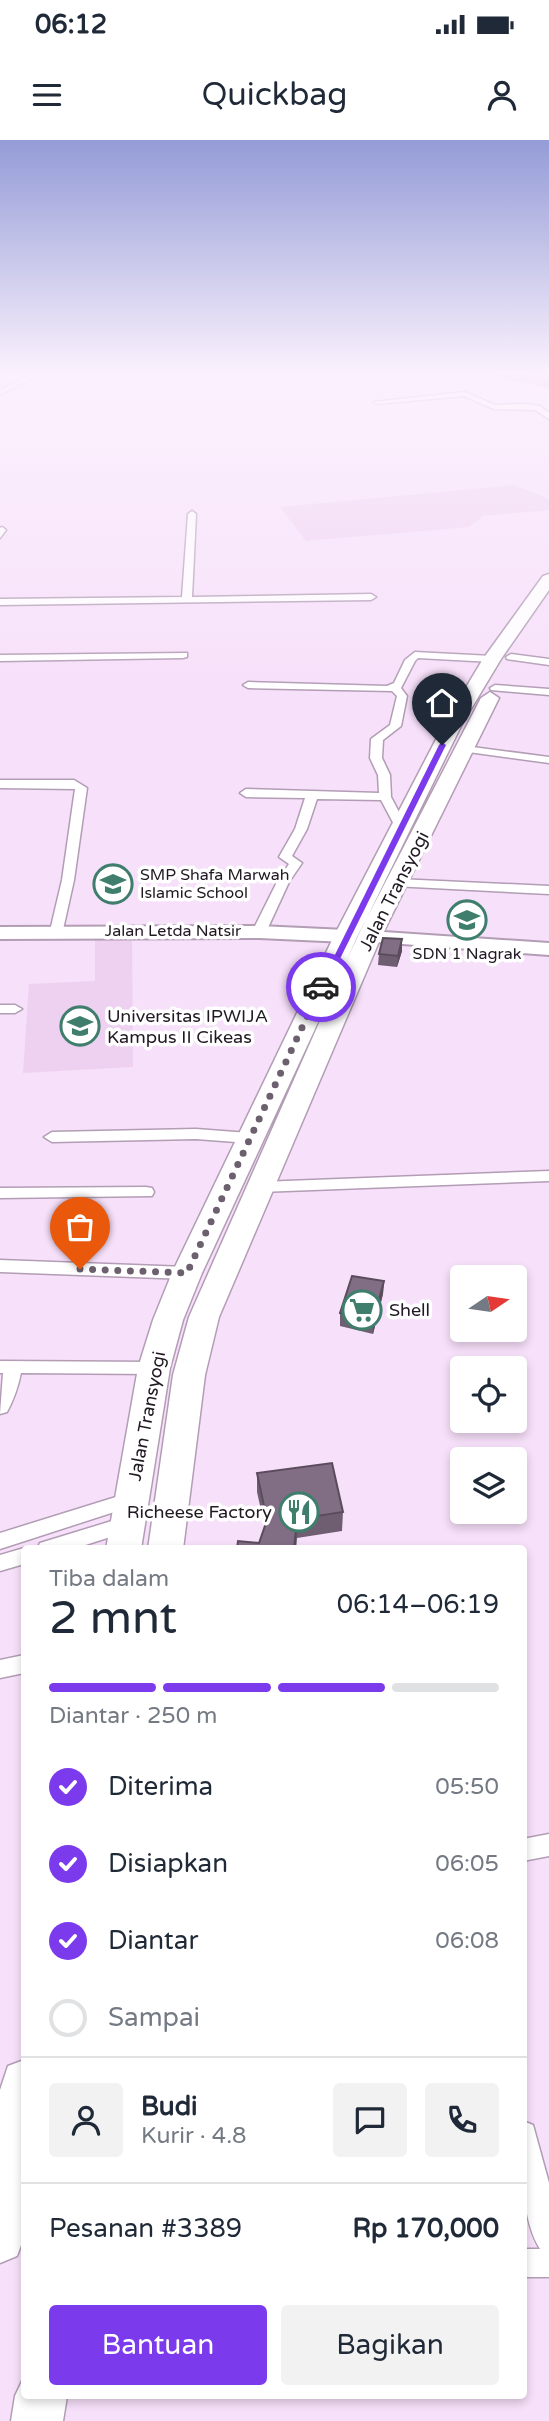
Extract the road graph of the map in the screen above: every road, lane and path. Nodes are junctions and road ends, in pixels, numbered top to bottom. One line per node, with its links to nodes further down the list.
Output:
1 (192, 514): 4 (street)
2 (549, 579): 10 (highway, Jalan Transyogi)
3 (371, 597): 4 (street)
4 (187, 600): 5 (street)
5 (0, 602)
6 (549, 607): 10 (highway, Jalan Transyogi)
7 (183, 655): 8 (street)
8 (0, 658)
9 (549, 662): 10 (street)
10 (514, 672): 12 (street); 13 (street); 14 (highway, Jalan Transyogi)
11 (248, 685): 12 (street)
12 (395, 688): 19 (street)
13 (549, 692)
14 (464, 733): 15 (street); 20 (highway, Jalan Transyogi); 21 (highway, Jalan Transyogi)
15 (549, 760)
16 (0, 784): 23 (street)
17 (246, 793): 18 (street)
18 (312, 795): 19 (street); 24 (street)
19 (385, 797): 20 (street)
20 (401, 827): 26 (highway, Jalan Transyogi)
21 (398, 883): 22 (street); 26 (highway, Jalan Transyogi)
22 (549, 890)
23 (57, 931): 24 (main road, Jalan Letda Natsir); 25 (main road, Jalan Letda Natsir)
24 (259, 932): 26 (main road, Jalan Letda Natsir)
25 (0, 933)
26 (358, 937): 27 (main road, Jalan Letda Natsir); 29 (highway, Jalan Transyogi); 31 (highway, Jalan Transyogi)
27 (549, 949)
28 (52, 1137): 29 (street)
29 (249, 1138): 35 (highway, Jalan Transyogi)
30 (549, 1176): 31 (street)
31 (260, 1187): 43 (highway, Jalan Transyogi)
32 (146, 1192): 33 (street)
33 (0, 1193)
34 (0, 1266): 35 (street)
35 (187, 1273): 37 (highway, Jalan Transyogi)
36 (7, 1367): 37 (street); 38 (street)
37 (154, 1368): 39 (highway, Jalan Transyogi)
38 (0, 1407)
39 (132, 1499): 40 (highway, Jalan Transyogi); 41 (street)
40 (126, 1537): 42 (street)
41 (0, 1541)
42 (73, 1545)
43 (165, 1545)
44 (21, 1557): 45 (street)
45 (0, 1563)
46 (21, 1664): 47 (street)
47 (0, 1668)
48 (549, 1845): 49 (street)
49 (527, 1849)
50 (21, 2102): 53 (highway)
51 (527, 2152): 52 (street)
52 (549, 2238)
53 (0, 2239)
54 (527, 2263): 55 (street)
55 (549, 2263)
56 (41, 2399): 57 (highway)
57 (37, 2421)

